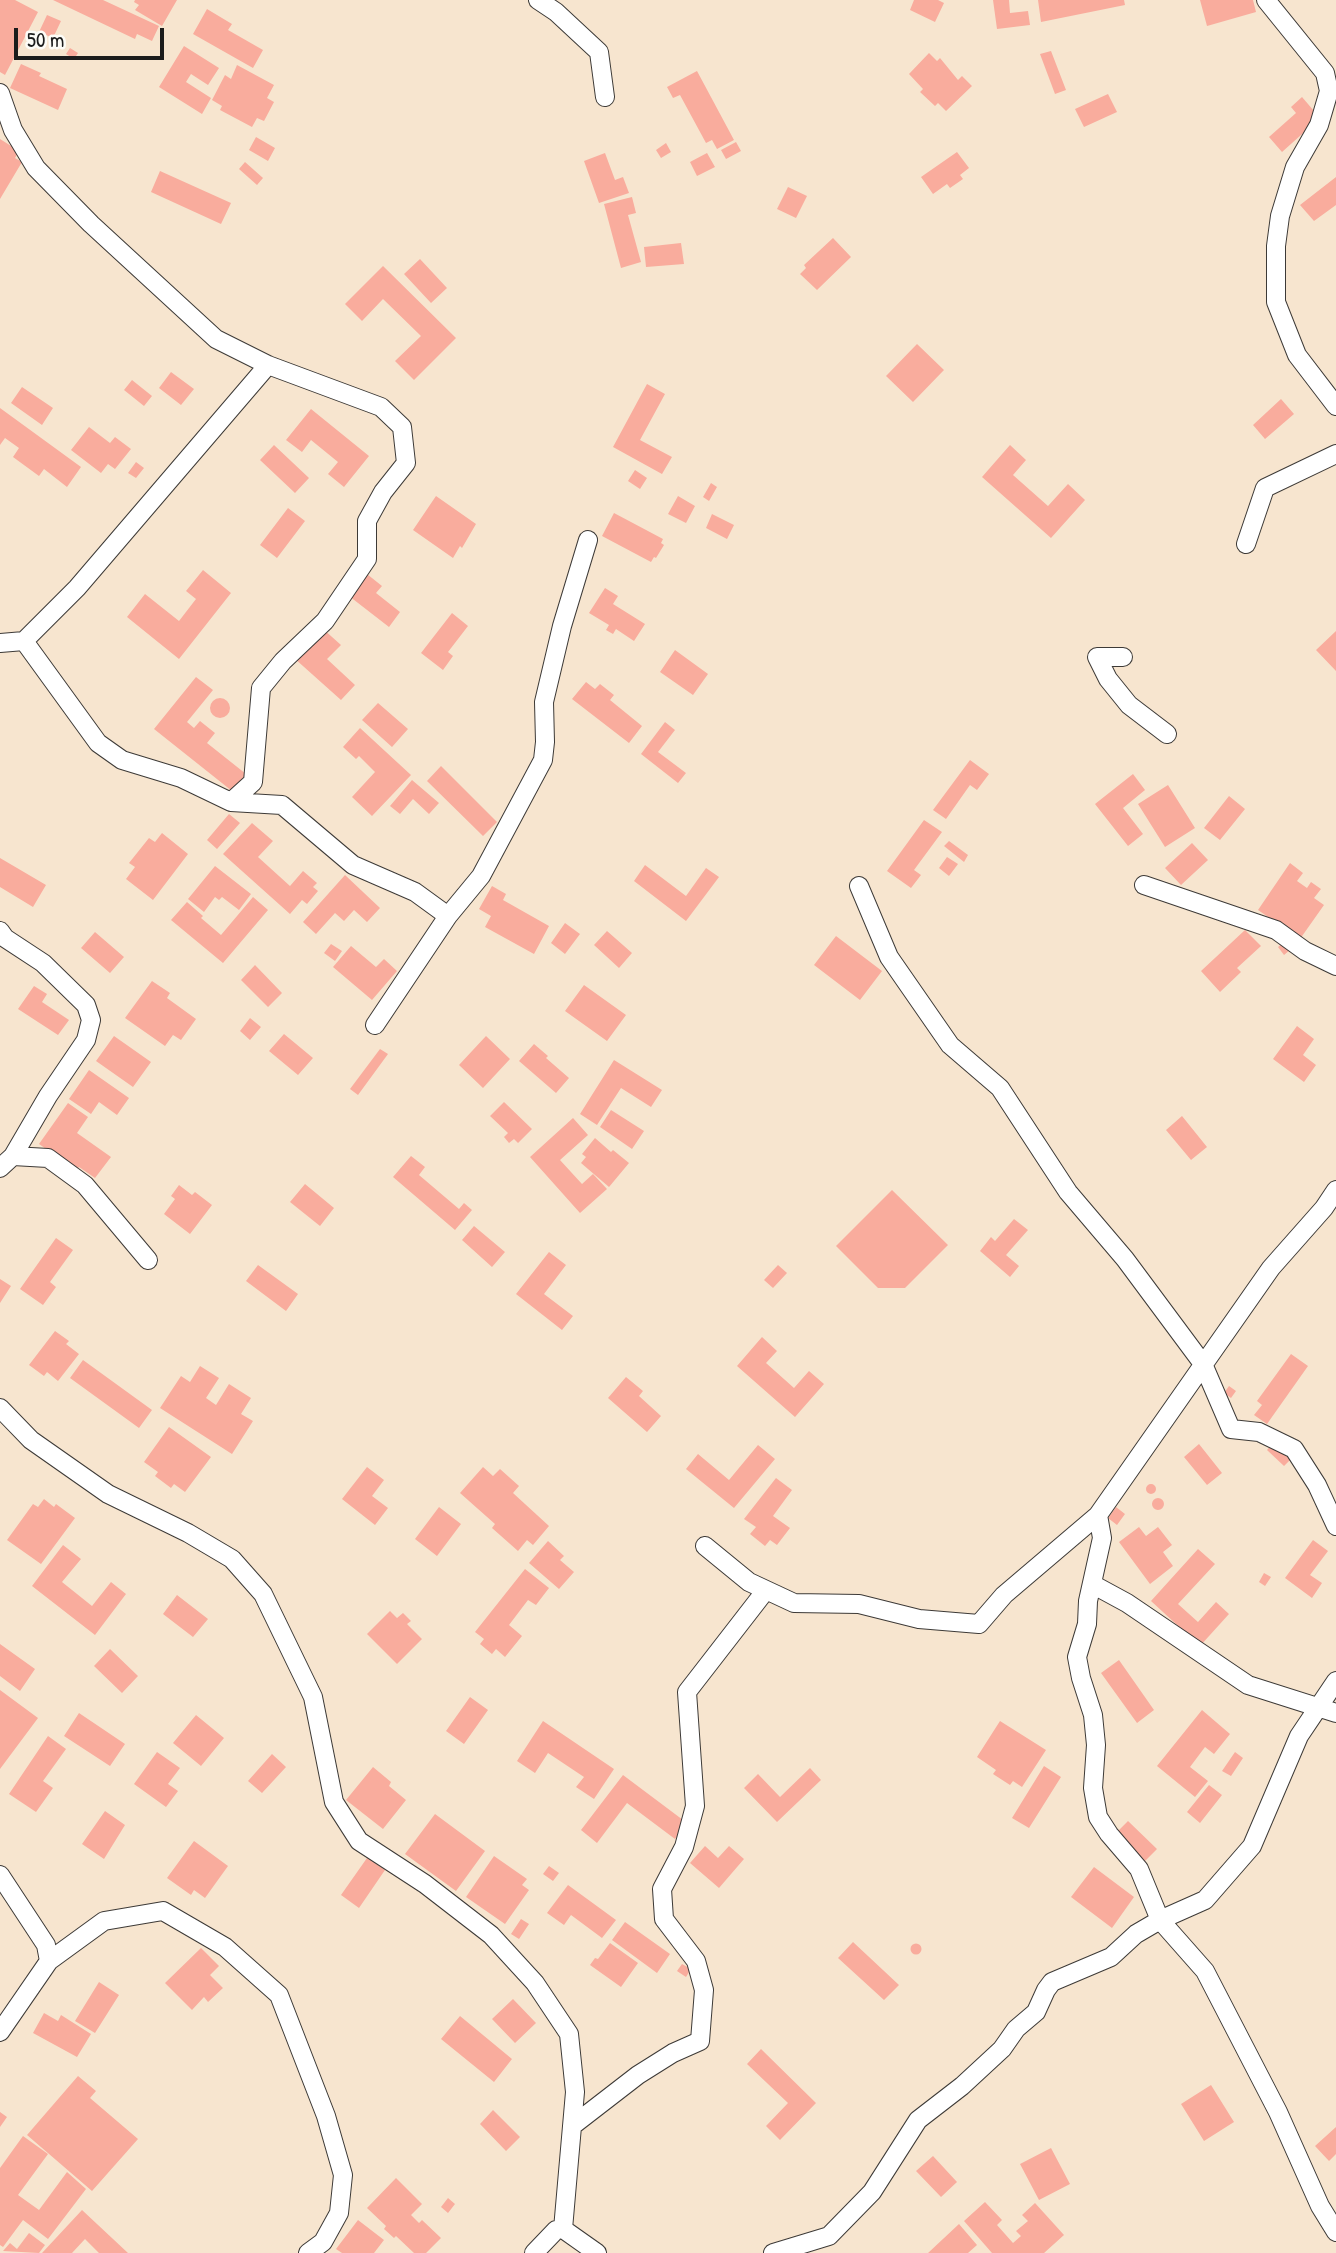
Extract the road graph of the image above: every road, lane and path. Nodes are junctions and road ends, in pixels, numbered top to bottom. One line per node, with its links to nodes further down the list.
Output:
1 (538, 0): 4 (street)
2 (1266, 0): 6 (street)
3 (0, 93): 5 (street)
4 (605, 97)
5 (268, 365): 10 (street); 14 (street)
6 (1336, 406)
7 (1336, 454): 9 (street)
8 (589, 540): 17 (street)
9 (1246, 544)
10 (24, 641): 11 (street); 14 (street)
11 (0, 643)
12 (1124, 657): 13 (street)
13 (1167, 734)
14 (232, 802): 17 (street)
15 (1144, 885): 19 (street)
16 (859, 886): 24 (street)
17 (448, 916): 20 (street)
18 (0, 931): 21 (street)
19 (1336, 966)
20 (376, 1025)
21 (6, 1162): 23 (street)
22 (1336, 1190): 24 (street)
23 (148, 1260)
24 (1203, 1364): 26 (street); 27 (street)
25 (0, 1408): 37 (street)
26 (1098, 1515): 29 (street); 30 (street)
27 (1336, 1526)
28 (705, 1546): 30 (street)
29 (1092, 1584): 32 (street); 34 (street)
30 (766, 1590): 37 (street)
31 (1336, 1681): 32 (street)
32 (1328, 1711): 34 (street)
33 (0, 1875): 35 (street)
34 (1160, 1920): 39 (street); 43 (street)
35 (49, 1961): 36 (street); 40 (street)
36 (0, 2032)
37 (572, 2126): 38 (street)
38 (563, 2229): 41 (street); 42 (street)
39 (1336, 2232)
40 (308, 2253)
41 (534, 2253)
42 (597, 2253)
43 (773, 2253)

